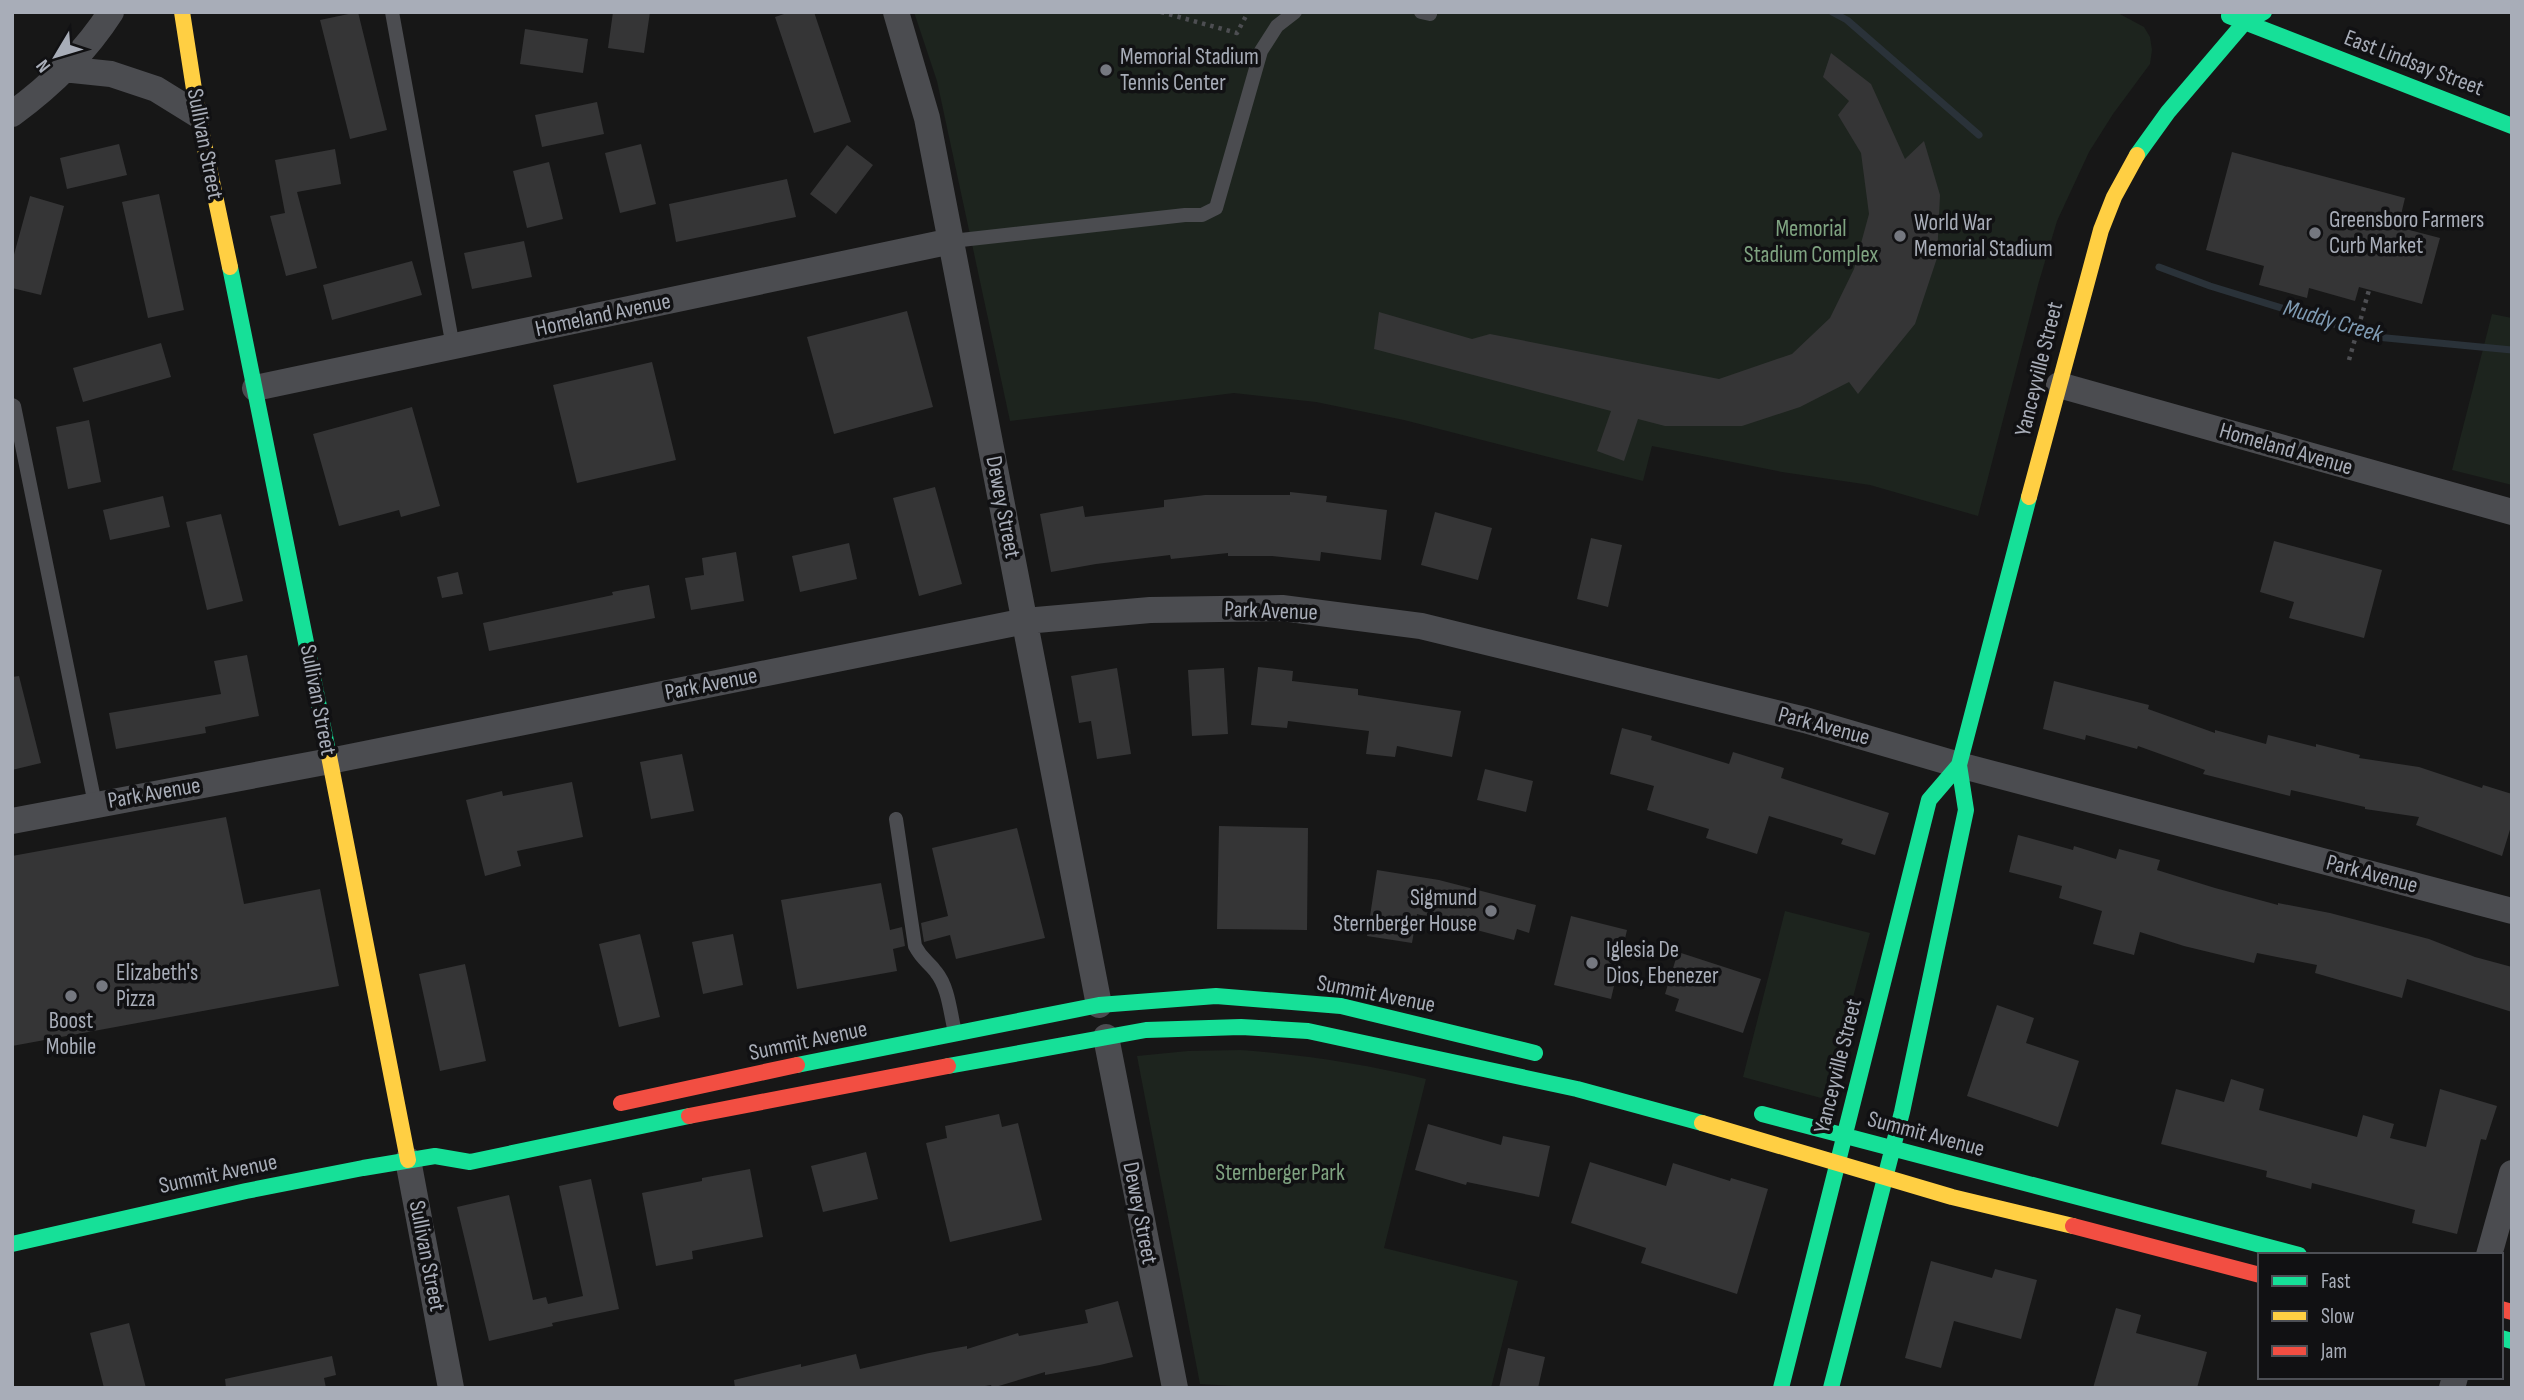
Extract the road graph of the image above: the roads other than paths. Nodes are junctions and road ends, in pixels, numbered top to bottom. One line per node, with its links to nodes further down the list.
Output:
1 (111, 12): 9 (street)
2 (182, 12): 11 (main road, Sullivan Street)
3 (392, 12): 14 (lane)
4 (896, 12): 13 (street, Dewey Street)
5 (1295, 12): 13 (lane)
6 (2221, 12): 8 (main road, East Lindsay Street)
7 (2263, 12): 8 (main road, Yanceyville Street)
8 (2244, 23): 12 (main road, East Lindsay Street); 15 (main road, Yanceyville Street)
9 (63, 69): 10 (street); 11 (street)
10 (12, 114)
11 (198, 115): 16 (main road, Sullivan Street)
12 (2512, 126)
13 (952, 241): 14 (street, Homeland Avenue); 19 (street, Dewey Street)
14 (453, 347): 16 (street, Homeland Avenue)
15 (2059, 385): 18 (street, Homeland Avenue); 21 (main road, Yanceyville Street)
16 (255, 388): 20 (main road, Sullivan Street)
17 (12, 405): 22 (lane)
18 (2512, 512)
19 (1025, 621): 20 (street, Park Avenue); 21 (street, Park Avenue); 26 (street, Dewey Street)
20 (330, 761): 22 (street, Park Avenue); 36 (main road, Sullivan Street)
21 (1959, 765): 25 (street, Park Avenue); 32 (main road, Yanceyville Street); 34 (main road, Yanceyville Street)
22 (95, 804): 24 (street, Park Avenue)
23 (895, 819): 27 (lane)
24 (12, 821)
25 (2512, 911)
26 (1099, 1005): 27 (main road, Summit Avenue); 29 (main road, Summit Avenue)
27 (956, 1034): 31 (main road, Summit Avenue)
28 (1106, 1037): 35 (main road, Summit Avenue); 37 (main road, Summit Avenue); 45 (street, Dewey Street)
29 (1557, 1059)
30 (1740, 1107): 32 (main road, Summit Avenue)
31 (600, 1108)
32 (1844, 1136): 34 (main road, Summit Avenue); 37 (main road, Yanceyville Street)
33 (451, 1145): 35 (main road)
34 (1893, 1148): 39 (main road, Yanceyville Street); 41 (main road, Summit Avenue)
35 (435, 1157): 36 (main road, Summit Avenue)
36 (408, 1160): 40 (main road, Summit Avenue); 44 (street, Sullivan Street)
37 (1837, 1163): 39 (main road, Summit Avenue); 46 (main road, Yanceyville Street)
38 (2512, 1173): 42 (street)
39 (1885, 1178): 43 (main road, Summit Avenue); 47 (main road, Yanceyville Street)
40 (12, 1244)
41 (2290, 1253)
42 (2490, 1253)
43 (2258, 1274)
44 (452, 1388)
45 (1175, 1388)
46 (1781, 1388)
47 (1831, 1388)

